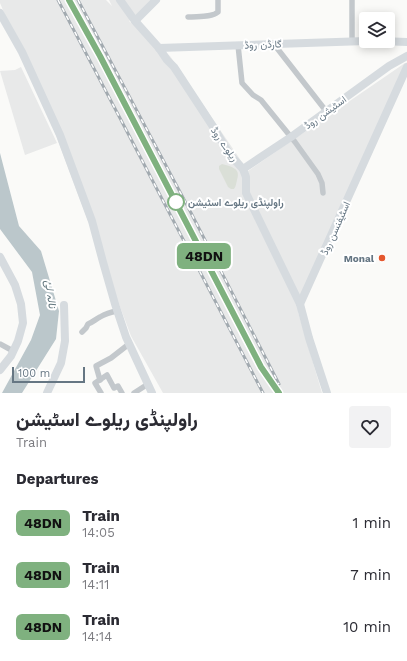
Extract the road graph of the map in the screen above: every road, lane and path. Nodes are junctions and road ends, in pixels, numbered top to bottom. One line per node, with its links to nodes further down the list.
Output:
1 (120, 0): 7 (street, ریلوے روڈ)
2 (156, 0): 7 (street)
3 (218, 0): 6 (street)
4 (352, 0): 8 (street)
5 (0, 13): 24 (street)
6 (188, 17)
7 (135, 21): 14 (street, ریلوے روڈ)
8 (352, 41): 9 (street, گارڈن روڈ); 12 (street, گارڈن روڈ)
9 (359, 41)
10 (395, 42): 11 (street)
11 (407, 42)
12 (273, 43): 13 (street, گارڈن روڈ); 17 (street)
13 (238, 45): 14 (street, گارڈن روڈ); 18 (street)
14 (159, 48): 19 (street, ریلوے روڈ)
15 (407, 56): 17 (street, اسٹیشن روڈ)
16 (407, 67): 22 (street, اسٹیفنسن روڈ)
17 (326, 111): 18 (street, اسٹیشن روڈ)
18 (291, 137): 19 (street, اسٹیشن روڈ); 20 (street)
19 (243, 169): 22 (street, ریلوے روڈ)
20 (323, 193)
21 (0, 257): 28 (street)
22 (300, 304): 37 (street)
23 (64, 305): 32 (street)
24 (117, 311): 25 (street); 27 (street)
25 (82, 332)
26 (0, 344): 28 (street)
27 (129, 344): 30 (street); 31 (street)
28 (13, 351): 29 (street)
29 (0, 370)
30 (100, 380): 33 (street); 34 (street)
31 (148, 384): 35 (street); 36 (street)
32 (50, 391)
33 (101, 393)
34 (122, 393)
35 (134, 393)
36 (152, 393)
37 (327, 393)

